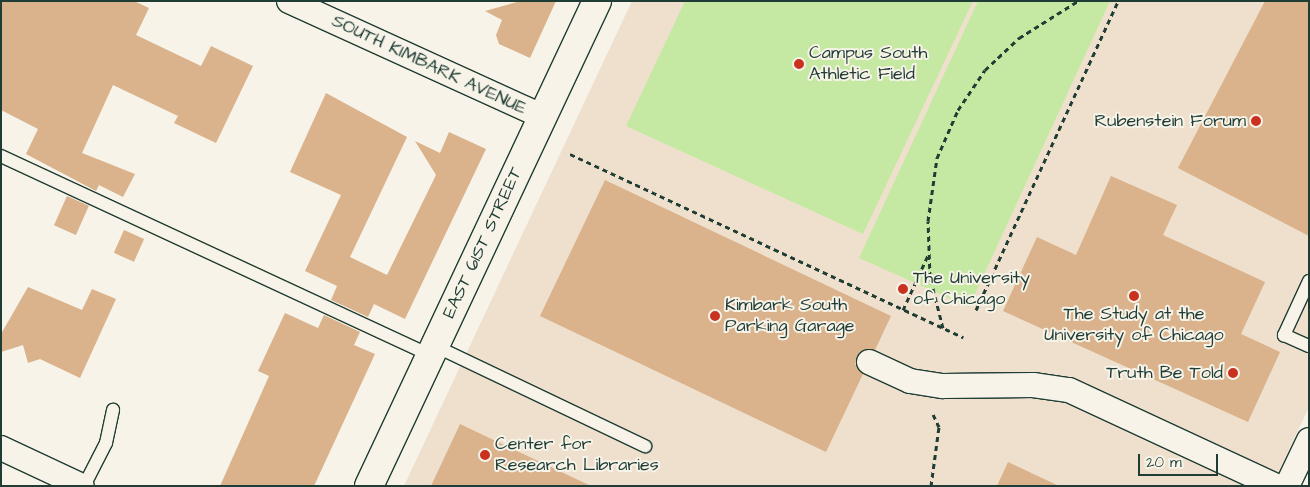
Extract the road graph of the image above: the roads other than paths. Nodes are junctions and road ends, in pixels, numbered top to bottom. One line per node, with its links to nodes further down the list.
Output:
1 (289, 1): 3 (street, SOUTH KIMBARK AVENUE)
2 (597, 1): 3 (street, EAST 61ST STREET)
3 (543, 117): 7 (street, EAST 61ST STREET)
4 (1, 156): 7 (lane)
5 (1309, 281): 6 (lane)
6 (1309, 346)
7 (433, 351): 11 (lane); 14 (street, EAST 61ST STREET)
8 (869, 362): 15 (street)
9 (113, 410): 13 (lane)
10 (1309, 440): 16 (street)
11 (645, 446)
12 (1, 448): 13 (street)
13 (83, 486)
14 (369, 486)
15 (1276, 486)
16 (1287, 486)

